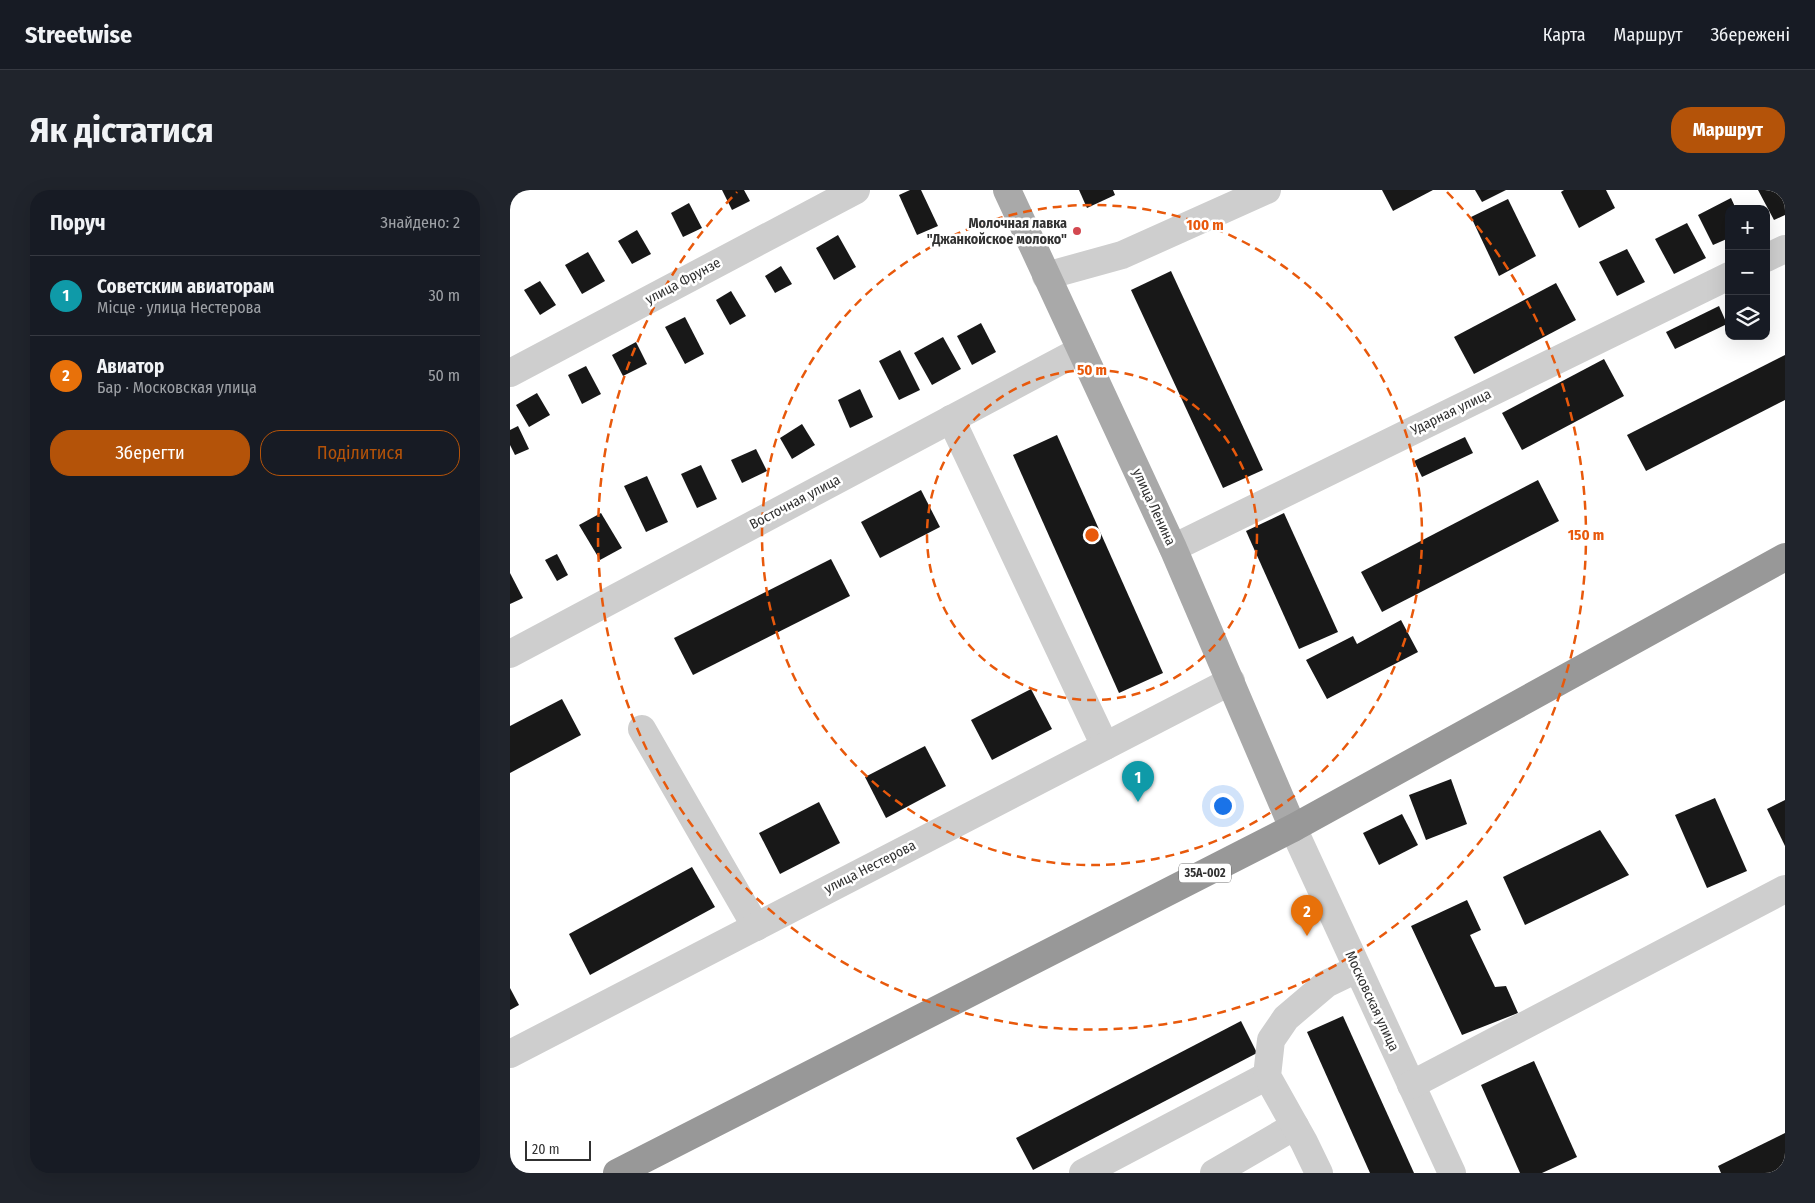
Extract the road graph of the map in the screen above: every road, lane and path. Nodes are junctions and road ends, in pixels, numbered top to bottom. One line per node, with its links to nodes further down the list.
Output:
1 (856, 190): 9 (street, улица Фрунзе)
2 (1006, 190): 6 (main road, улица Ленина)
3 (1267, 190): 6 (street)
4 (1785, 249): 5 (street)
5 (1770, 256)
6 (1046, 276): 8 (main road, улица Ленина)
7 (1725, 278): 11 (street, Ударная улица)
8 (1081, 350): 10 (street, Восточная улица); 11 (main road, улица Ленина)
9 (510, 373)
10 (951, 419): 13 (street, Восточная улица); 16 (street)
11 (1173, 548): 14 (main road, улица Ленина)
12 (1785, 557): 17 (highway, 35А-002)
13 (510, 654)
14 (1231, 681): 16 (street, улица Нестерова); 17 (main road, улица Ленина)
15 (642, 729): 19 (street)
16 (1105, 746): 19 (street, улица Нестерова)
17 (1293, 828): 20 (street, Московская улица); 25 (highway, 35А-002)
18 (1785, 889): 23 (street)
19 (756, 926): 21 (street, улица Нестерова)
20 (1357, 969): 22 (street); 23 (street, Московская улица)
21 (510, 1054)
22 (1267, 1076): 24 (street); 26 (street)
23 (1411, 1085): 29 (street, Московская улица)
24 (1295, 1126): 27 (street); 28 (street)
25 (617, 1173)
26 (1083, 1173)
27 (1214, 1173)
28 (1319, 1173)
29 (1452, 1173)

